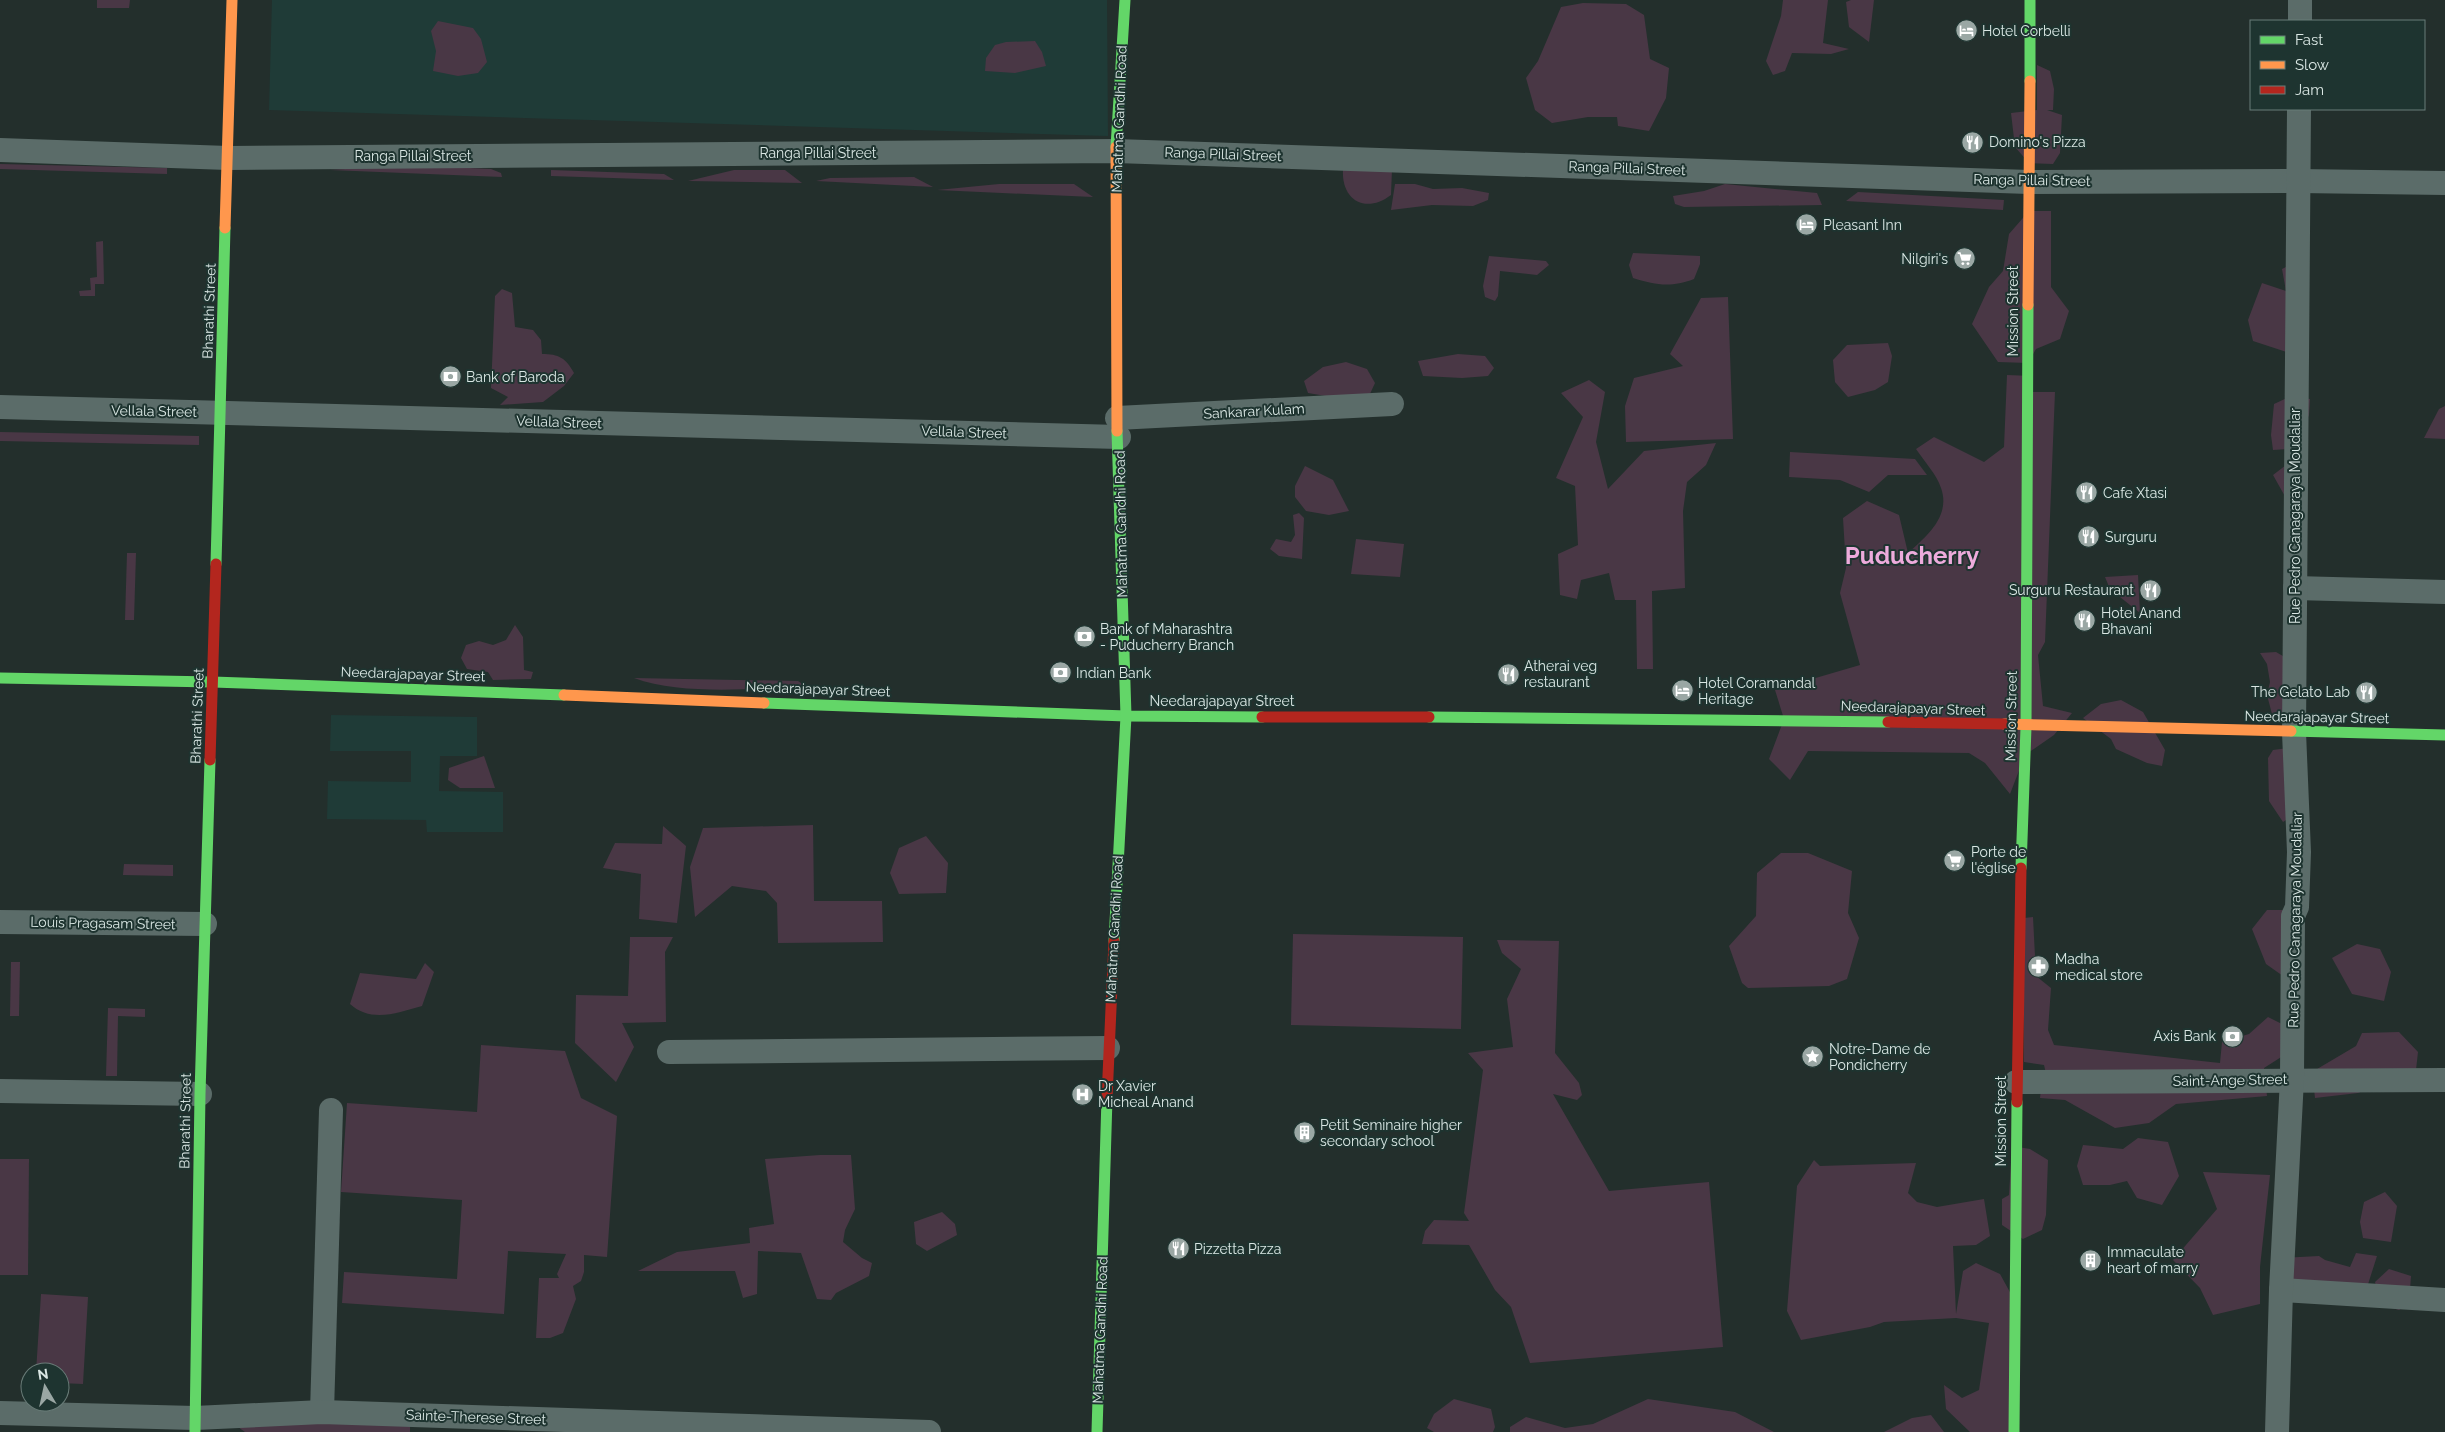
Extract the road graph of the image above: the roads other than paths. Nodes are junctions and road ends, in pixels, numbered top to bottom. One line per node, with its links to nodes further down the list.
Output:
1 (232, 0): 9 (street, Bharathi Street)
2 (1125, 0): 8 (street, Mahatma Gandhi Road)
3 (2030, 0): 11 (street, Mission Street)
4 (2300, 0): 5 (street)
5 (2300, 20)
6 (2299, 110): 10 (street, Rue Pedro Canagaraya Moudaliar)
7 (0, 150): 9 (street, Ranga Pillai Street)
8 (1116, 151): 9 (street, Ranga Pillai Street); 11 (street, Ranga Pillai Street); 16 (street, Mahatma Gandhi Road)
9 (228, 158): 15 (street, Bharathi Street)
10 (2298, 181): 11 (street, Ranga Pillai Street); 12 (street, Ranga Pillai Street); 17 (street, Rue Pedro Canagaraya Moudaliar)
11 (2029, 182): 22 (street, Mission Street)
12 (2445, 183)
13 (1392, 404): 16 (street, Sankarar Kulam)
14 (0, 407): 15 (street, Vellala Street)
15 (221, 412): 16 (street, Vellala Street); 20 (street, Bharathi Street)
16 (1118, 427): 21 (street, Mahatma Gandhi Road)
17 (2295, 588): 18 (street); 23 (street, Rue Pedro Canagaraya Moudaliar)
18 (2445, 592)
19 (0, 678): 20 (street, Needarajapayar Street)
20 (213, 682): 21 (street, Needarajapayar Street); 26 (street, Bharathi Street)
21 (1126, 716): 22 (street, Needarajapayar Street); 27 (street, Mahatma Gandhi Road)
22 (2026, 727): 23 (street, Needarajapayar Street); 31 (street, Mission Street)
23 (2294, 732): 24 (street, Needarajapayar Street); 29 (street, Rue Pedro Canagaraya Moudaliar)
24 (2445, 735)
25 (0, 922): 26 (street, Louis Pragasam Street)
26 (206, 924): 33 (street, Bharathi Street)
27 (1108, 1048): 28 (street); 41 (street, Mahatma Gandhi Road)
28 (669, 1052)
29 (2292, 1079): 30 (street, Saint-Ange Street); 31 (street, Saint-Ange Street); 35 (street, Rue Pedro Canagaraya Moudaliar)
30 (2445, 1080)
31 (2016, 1082): 42 (street, Mission Street)
32 (0, 1091): 33 (street)
33 (200, 1094): 39 (street, Bharathi Street)
34 (331, 1110): 37 (street)
35 (2281, 1290): 36 (street); 43 (street, Rue Pedro Canagaraya Moudaliar)
36 (2445, 1300)
37 (322, 1412): 39 (street, Sainte-Therese Street); 40 (street, Sainte-Therese Street)
38 (0, 1413): 39 (street, Sainte-Therese Street)
39 (195, 1425)
40 (929, 1432)
41 (1097, 1432)
42 (2014, 1432)
43 (2278, 1432)

